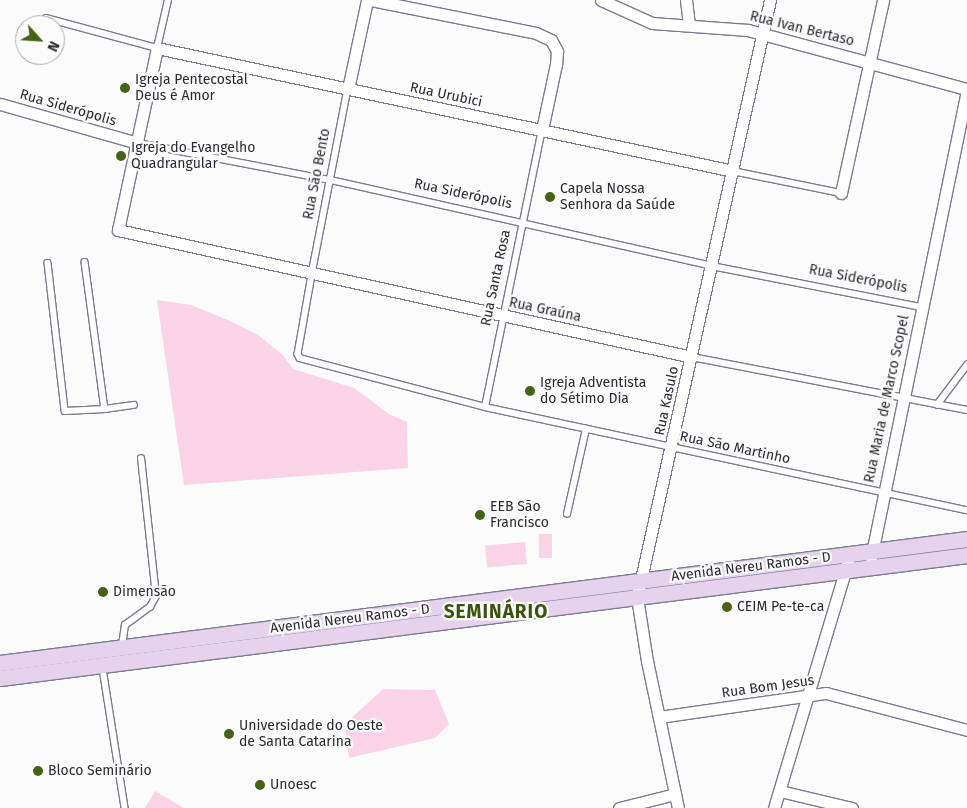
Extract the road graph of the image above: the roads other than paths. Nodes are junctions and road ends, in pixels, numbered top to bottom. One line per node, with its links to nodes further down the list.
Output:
1 (168, 0): 11 (lane)
2 (367, 0): 13 (street, Rua São Bento)
3 (371, 0): 16 (street, Rua Santa Rosa)
4 (601, 0): 9 (street, Rua Ivan Bertaso)
5 (686, 0): 9 (street)
6 (770, 0): 10 (street, Rua Kasulo)
7 (883, 0): 12 (street)
8 (65, 23): 11 (lane, Rua Urubici)
9 (689, 26): 10 (street, Rua Ivan Bertaso)
10 (763, 34): 12 (street, Rua Ivan Bertaso); 18 (street, Rua Kasulo)
11 (157, 48): 13 (street, Rua Urubici); 17 (street)
12 (870, 61): 14 (street, Rua Ivan Bertaso); 20 (street)
13 (348, 89): 16 (street, Rua Urubici); 19 (lane, Rua São Bento)
14 (967, 90): 26 (street, Rua Maria de Marco Scopel)
15 (0, 104): 17 (street, Rua Siderópolis)
16 (542, 130): 18 (street, Rua Urubici); 21 (lane, Rua Santa Rosa)
17 (138, 143): 19 (lane, Rua Siderópolis); 25 (street, Rua Graúna)
18 (734, 171): 20 (lane, Rua Urubici); 24 (street, Rua Kasulo)
19 (331, 180): 21 (lane, Rua Siderópolis); 25 (lane, Rua São Bento)
20 (840, 193)
21 (523, 223): 24 (lane, Rua Siderópolis); 27 (lane, Rua Santa Rosa)
22 (84, 262): 35 (lane)
23 (48, 263): 35 (lane)
24 (712, 266): 26 (lane, Rua Siderópolis); 29 (street, Rua Kasulo)
25 (312, 275): 27 (street, Rua Graúna); 28 (lane, Rua São Bento)
26 (921, 307): 31 (street, Rua Maria de Marco Scopel)
27 (504, 316): 29 (street, Rua Graúna); 34 (lane, Rua Santa Rosa)
28 (298, 354): 34 (lane, Rua São Martinho)
29 (692, 357): 31 (lane, Rua Graúna); 38 (street, Rua Kasulo)
30 (967, 365): 33 (lane)
31 (903, 399): 33 (lane, Rua Graúna); 40 (street, Rua Maria de Marco Scopel)
32 (134, 405): 35 (lane)
33 (937, 405): 36 (lane, Rua Graúna)
34 (485, 407): 37 (lane, Rua São Martinho)
35 (104, 409)
36 (967, 410)
37 (586, 429): 38 (lane, Rua São Martinho); 42 (lane)
38 (672, 447): 40 (lane, Rua São Martinho); 49 (street, Rua Kasulo)
39 (141, 459): 53 (lane)
40 (883, 492): 41 (lane, Rua São Martinho); 44 (street, Rua Maria de Marco Scopel)
41 (967, 510)
42 (567, 514)
43 (967, 539): 44 (street, Avenida Nereu Ramos - D)
44 (872, 552): 45 (street, Avenida Nereu Ramos - D); 47 (street, Rua Maria de Marco Scopel)
45 (850, 555): 48 (street); 49 (street, Avenida Nereu Ramos - D)
46 (967, 555): 47 (street, Avenida Nereu Ramos - D)
47 (869, 568): 48 (street, Avenida Nereu Ramos - D)
48 (846, 570): 50 (street, Avenida Nereu Ramos - D); 58 (street)
49 (642, 581): 50 (street, Rua Kasulo); 51 (street, Avenida Nereu Ramos - D)
50 (637, 597): 51 (street, Avenida Nereu Ramos - D); 59 (street, Rua Kasulo)
51 (322, 630): 52 (street, Avenida Nereu Ramos - D)
52 (232, 641): 53 (street, Avenida Nereu Ramos - D); 56 (street, Avenida Nereu Ramos - D)
53 (122, 648): 56 (street, Avenida Nereu Ramos - D)
54 (66, 662): 55 (street, Avenida Nereu Ramos - D); 56 (street, Avenida Nereu Ramos - D); 57 (street, Avenida Nereu Ramos - D)
55 (0, 663)
56 (102, 664): 63 (lane)
57 (0, 678)
58 (808, 696): 59 (street, Rua Bom Jesus); 60 (street, Rua Bom Jesus); 61 (street)
59 (659, 717): 62 (street, Rua Kasulo)
60 (967, 730)
61 (780, 791): 66 (street); 67 (street)
62 (675, 794): 64 (street); 65 (street, Rua Kasulo)
63 (126, 808)
64 (619, 808)
65 (678, 808)
66 (774, 808)
67 (852, 808)

